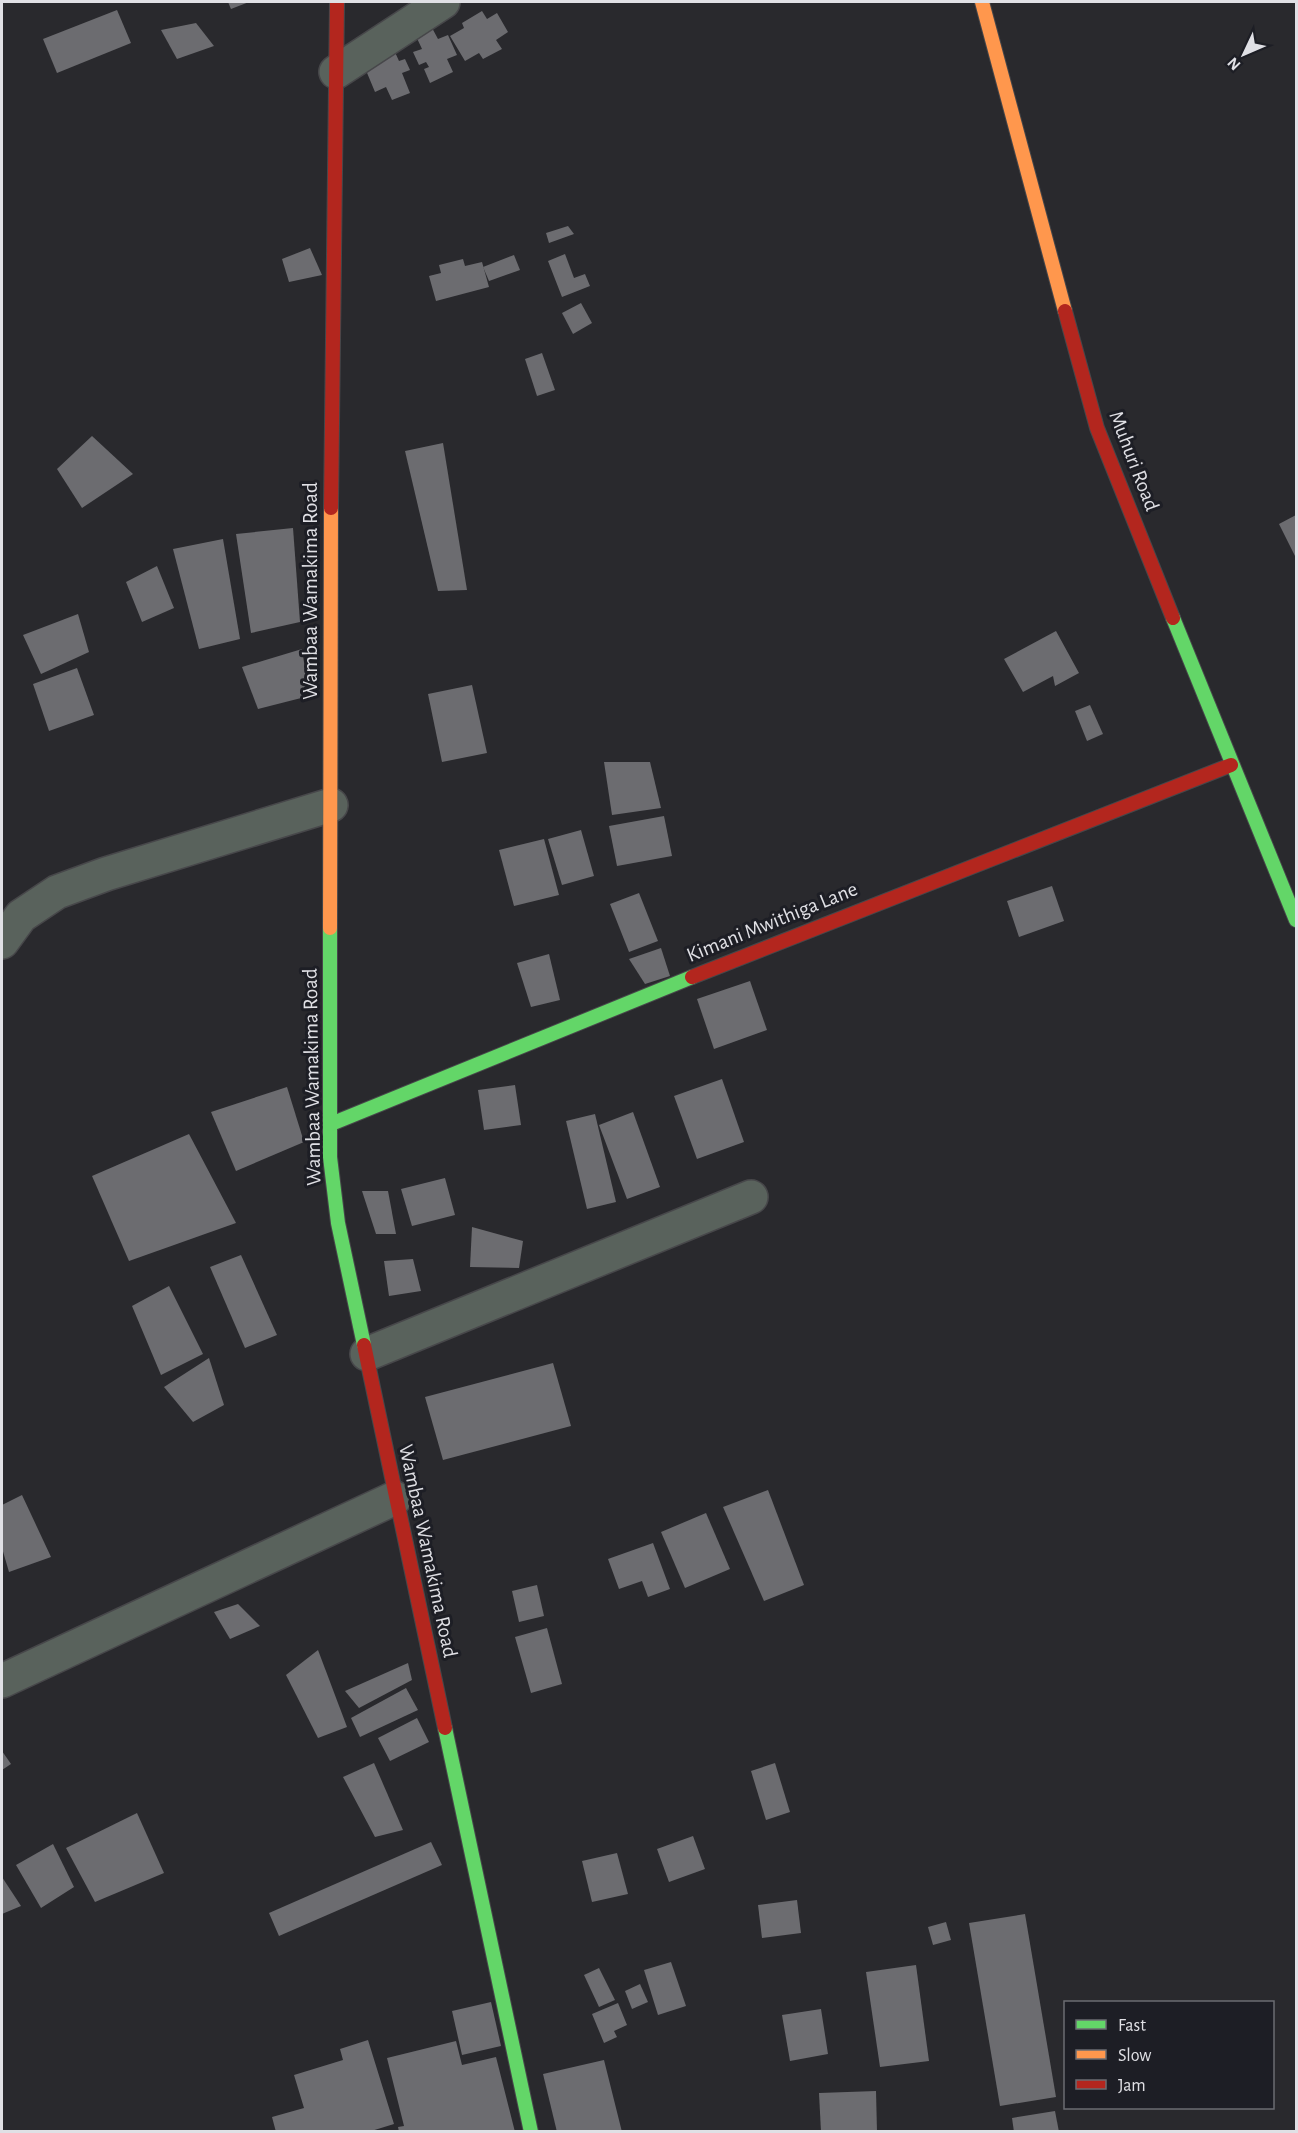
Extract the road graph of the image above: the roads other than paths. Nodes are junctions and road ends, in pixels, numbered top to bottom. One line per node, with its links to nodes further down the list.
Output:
1 (337, 2): 4 (street, Wambaa Wamakima Road)
2 (443, 2): 4 (street)
3 (982, 2): 5 (street, Muhuri Road)
4 (336, 72): 6 (street, Wambaa Wamakima Road)
5 (1231, 765): 7 (street, Muhuri Road); 9 (street, Kimani Mwithiga Lane)
6 (331, 805): 8 (street); 9 (street, Wambaa Wamakima Road)
7 (1296, 920)
8 (2, 942)
9 (331, 1124): 11 (street, Wambaa Wamakima Road)
10 (751, 1197): 11 (street)
11 (367, 1354): 12 (street, Wambaa Wamakima Road)
12 (395, 1498): 15 (street); 16 (street, Wambaa Wamakima Road)
13 (241, 1551): 14 (street)
14 (2, 1662)
15 (2, 1682)
16 (531, 2132)

